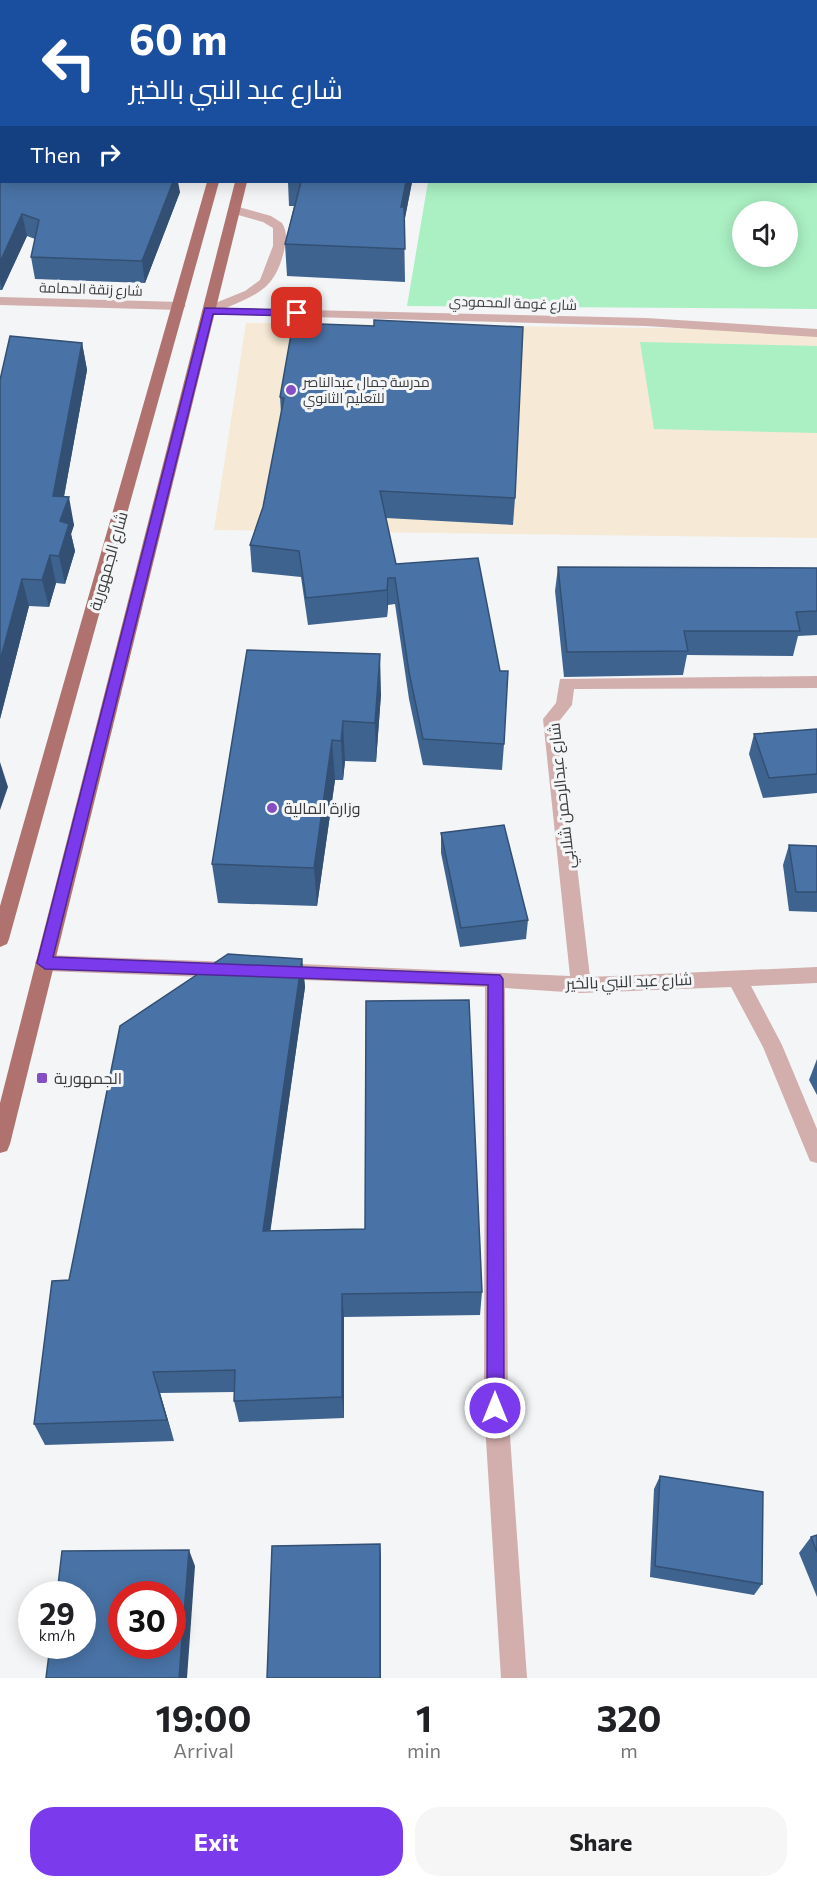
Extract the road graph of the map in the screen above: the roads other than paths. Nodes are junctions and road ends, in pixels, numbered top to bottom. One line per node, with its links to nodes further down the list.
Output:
1 (213, 183): 5 (main road, شارع الجمهورية)
2 (241, 183): 3 (main road)
3 (235, 210): 6 (main road); 6 (street)
4 (0, 301): 5 (street, شارع زنقة الحمامة)
5 (180, 306): 9 (main road, شارع الجمهورية)
6 (208, 310): 7 (street, شارع غومة المحمودي); 10 (main road)
7 (817, 333)
8 (817, 682): 14 (street, شارع عبدالرحمن شلابي)
9 (0, 936)
10 (45, 963): 13 (street, شارع عبد النبي بالخير); 15 (main road)
11 (817, 975): 12 (street, شارع عبد النبي بالخير)
12 (736, 977): 14 (street, شارع عبد النبي بالخير); 16 (street)
13 (495, 979): 14 (street, شارع عبد النبي بالخير); 17 (street)
14 (582, 985)
15 (0, 1144)
16 (817, 1154)
17 (513, 1678)

